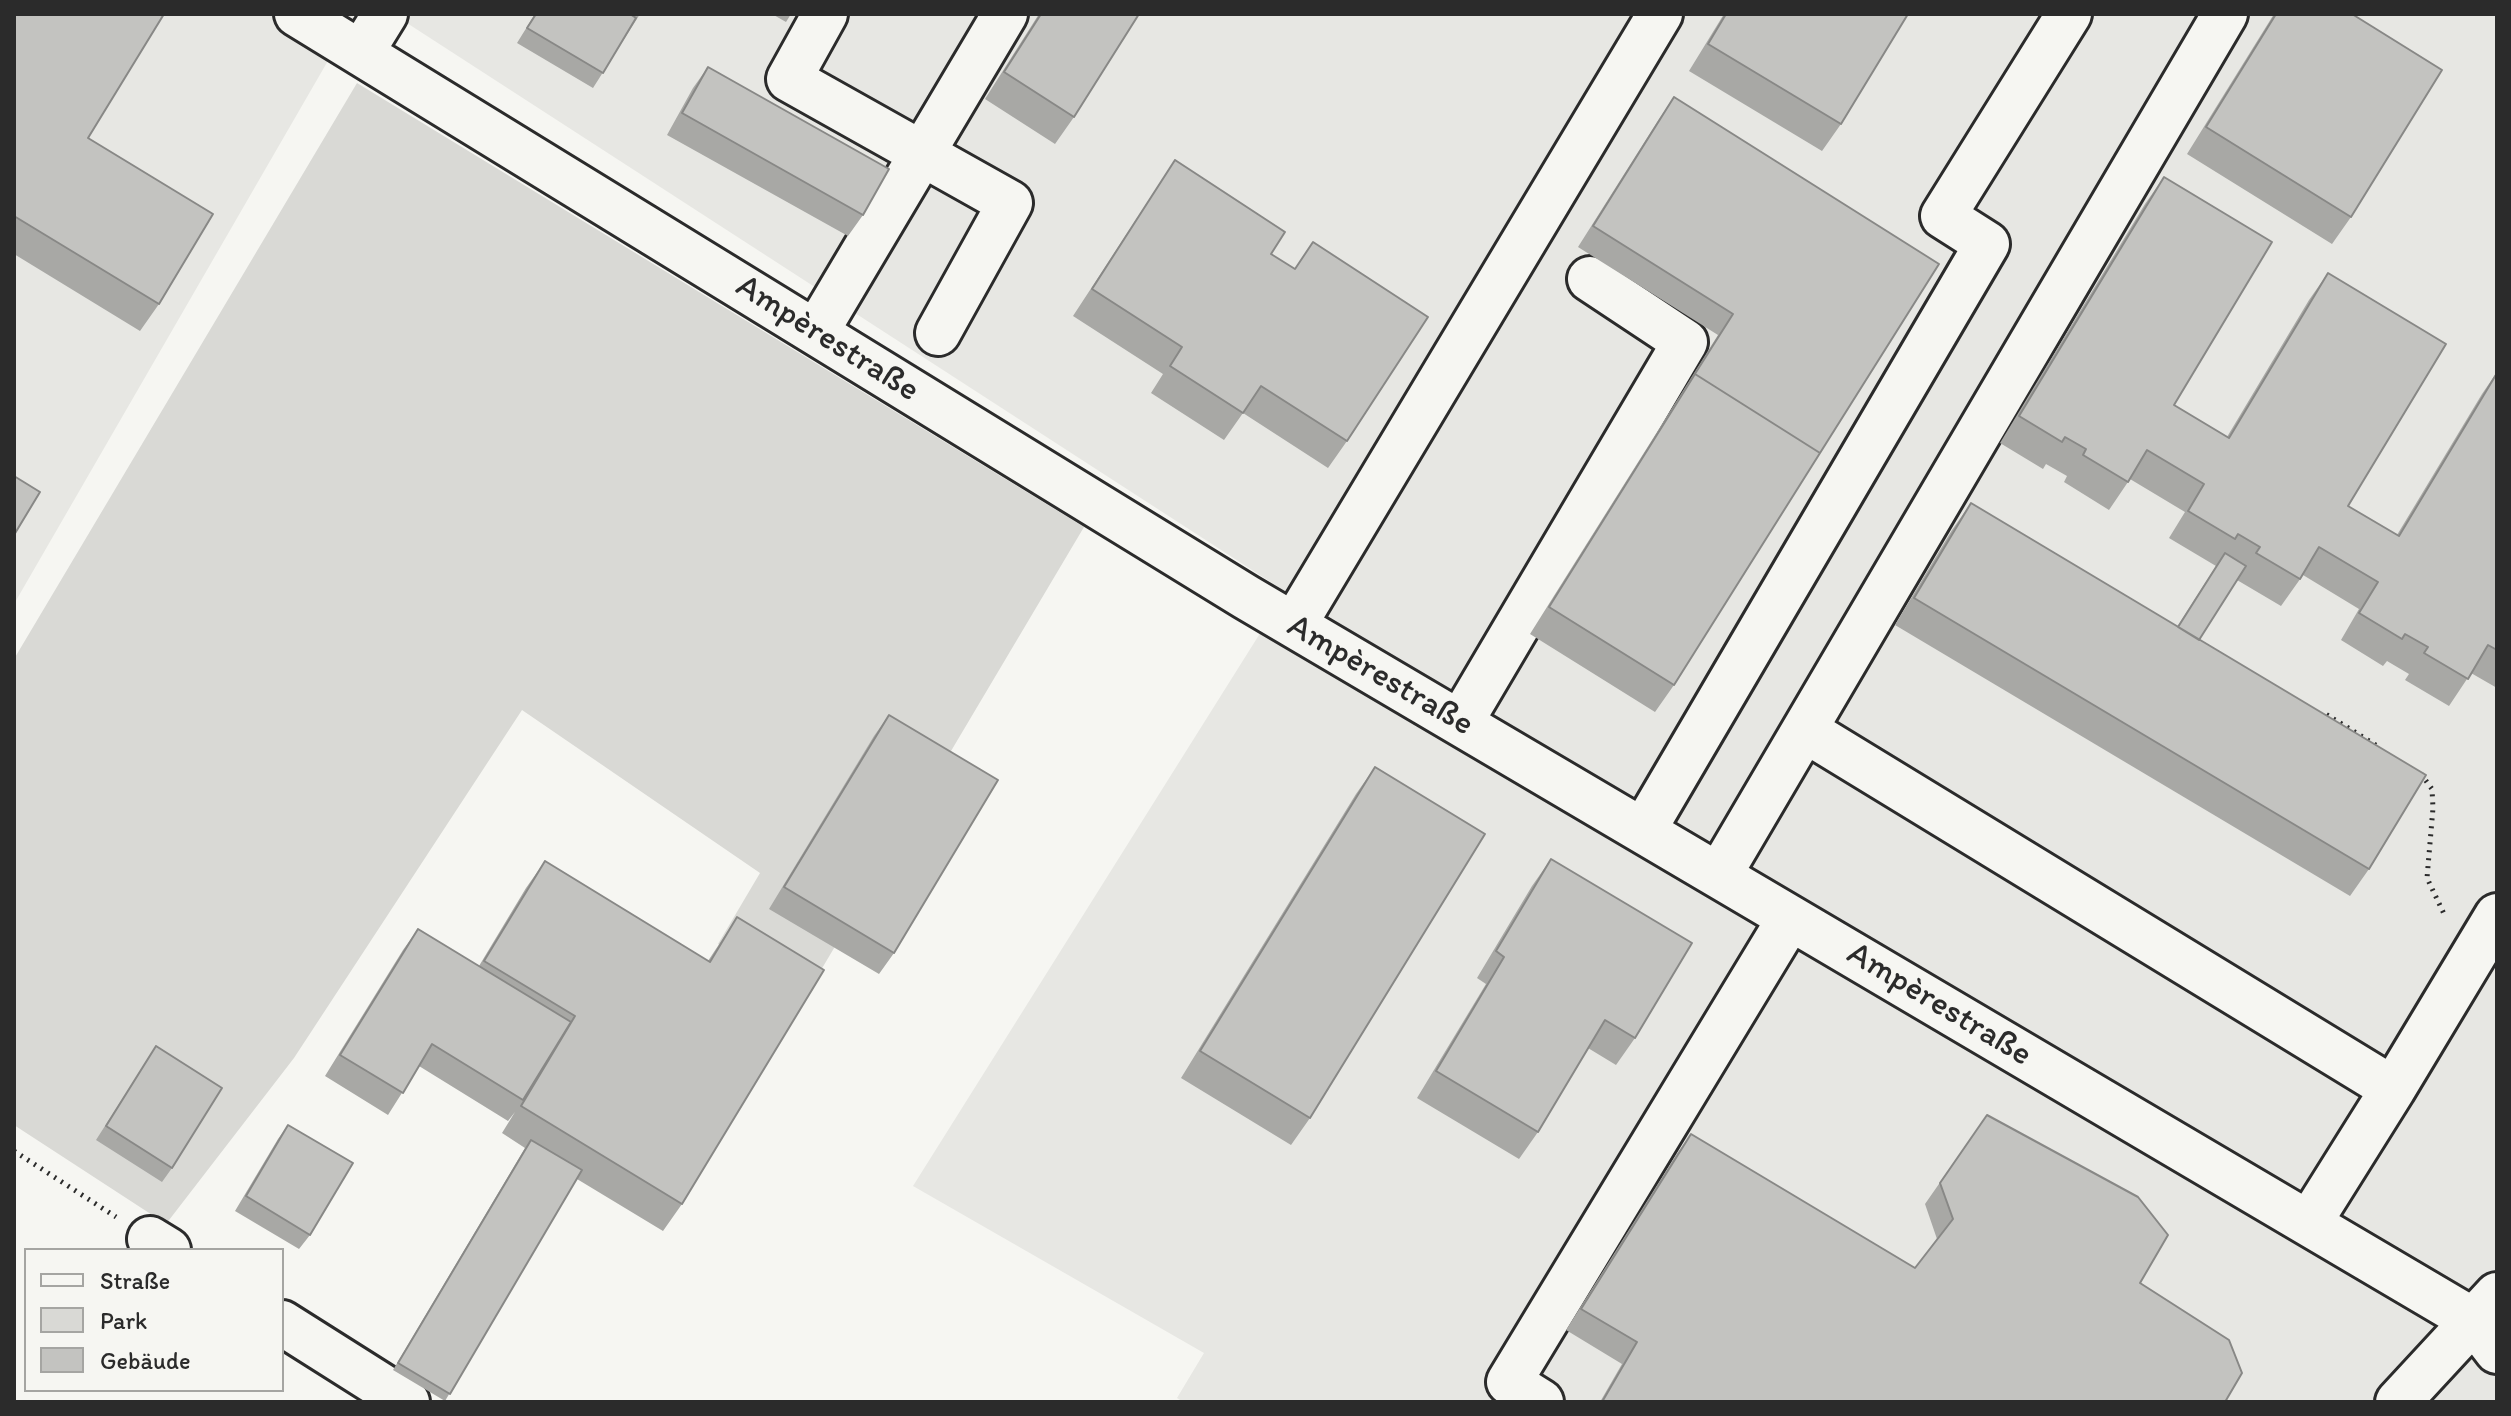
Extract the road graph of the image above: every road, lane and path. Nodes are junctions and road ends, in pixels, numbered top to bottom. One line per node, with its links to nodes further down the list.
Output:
1 (297, 14): 8 (street, Ampèrestraße)
2 (385, 14): 8 (street)
3 (825, 14): 9 (street)
4 (1005, 14): 9 (street)
5 (1660, 14): 13 (street)
6 (2069, 14): 19 (street)
7 (2225, 14): 16 (street)
8 (361, 53): 11 (street, Ampèrestraße)
9 (923, 155): 11 (street); 12 (street)
10 (1590, 279): 14 (street)
11 (816, 332): 13 (street, Ampèrestraße)
12 (938, 333)
13 (1294, 625): 14 (street, Ampèrestraße)
14 (1460, 723): 19 (street, Ampèrestraße)
15 (2316, 725): 17 (path)
16 (1805, 730): 20 (street); 24 (street)
17 (2390, 754)
18 (2417, 770): 21 (path)
19 (1643, 831): 20 (street, Ampèrestraße)
20 (1719, 875): 23 (street, Ampèrestraße)
21 (2427, 878)
22 (2497, 916): 24 (street)
23 (1790, 918): 26 (street, Ampèrestraße); 31 (street)
24 (2393, 1089): 26 (street)
25 (14, 1151): 27 (path)
26 (2309, 1223): 28 (street, Ampèrestraße)
27 (159, 1244)
28 (2489, 1322): 32 (street)
29 (284, 1324): 30 (street)
30 (407, 1402)
31 (1541, 1402)
32 (2398, 1402)

